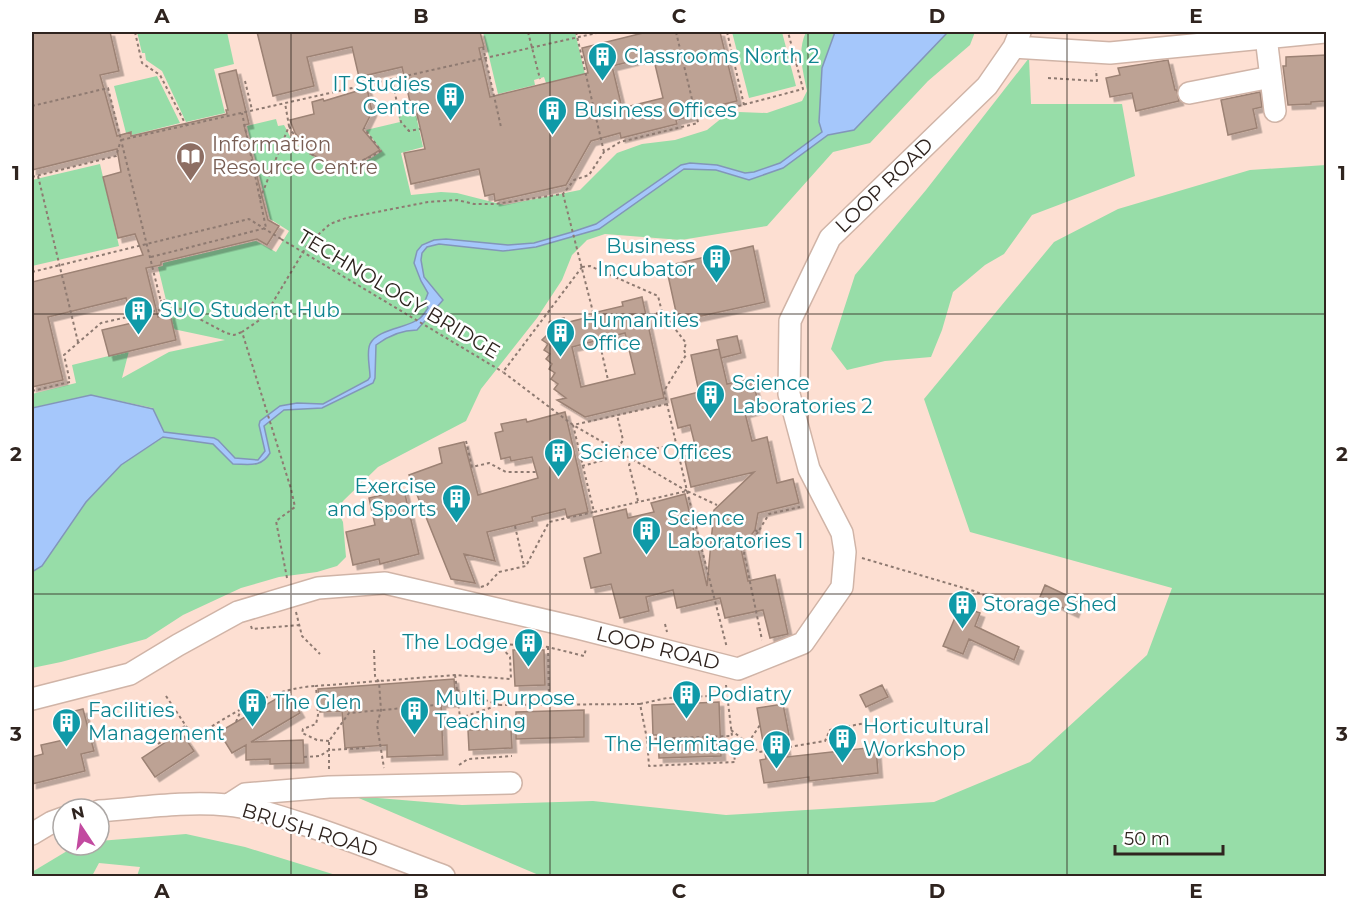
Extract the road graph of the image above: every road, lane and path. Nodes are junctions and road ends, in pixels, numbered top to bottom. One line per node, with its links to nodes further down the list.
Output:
1 (135, 32): 31 (path)
2 (528, 32): 13 (path)
3 (576, 32): 9 (path)
4 (601, 32): 9 (path)
5 (676, 32): 30 (path)
6 (728, 32): 25 (path)
7 (788, 32): 25 (path)
8 (1325, 32): 10 (street)
9 (577, 37): 13 (path); 37 (path)
10 (1266, 37): 14 (street); 16 (street)
11 (1017, 39): 14 (street); 71 (street, LOOP ROAD)
12 (483, 47): 15 (path)
13 (532, 47): 15 (path); 19 (path)
14 (1094, 52): 17 (path)
15 (486, 58): 18 (path); 33 (path)
16 (1271, 77): 22 (street); 28 (street)
17 (1048, 78)
18 (392, 79): 21 (path); 35 (path)
19 (540, 79)
20 (245, 81): 27 (path)
21 (352, 88): 23 (path); 24 (path)
22 (1189, 93)
23 (353, 94)
24 (285, 103): 27 (path); 32 (path)
25 (744, 105): 30 (path)
26 (32, 106): 36 (path)
27 (252, 110): 29 (path)
28 (1275, 111)
29 (242, 113): 31 (path); 41 (path)
30 (697, 117): 37 (path)
31 (186, 125): 36 (path)
32 (290, 126): 34 (path); 41 (path)
33 (501, 127)
34 (364, 128)
35 (420, 129)
36 (121, 140): 38 (path); 42 (path)
37 (604, 152): 40 (path)
38 (38, 176): 39 (path); 44 (path)
39 (32, 177)
40 (563, 194): 45 (path); 51 (path)
41 (260, 200): 43 (path)
42 (148, 244): 43 (path); 44 (path, TECHNOLOGY BRIDGE); 54 (path, TECHNOLOGY BRIDGE, bridge)
43 (151, 257): 47 (path)
44 (60, 266): 46 (path, TECHNOLOGY BRIDGE); 53 (path)
45 (582, 267): 48 (path); 49 (path); 54 (path)
46 (32, 272)
47 (160, 298): 51 (path); 53 (path)
48 (662, 312): 50 (path); 57 (path)
49 (594, 316)
50 (646, 316)
51 (242, 332): 73 (path)
52 (599, 340): 55 (path)
53 (78, 343): 56 (path)
54 (503, 372): 59 (path, TECHNOLOGY BRIDGE)
55 (608, 380)
56 (32, 391)
57 (667, 404): 58 (path); 61 (path)
58 (616, 415): 59 (path); 62 (path)
59 (573, 425): 62 (path, TECHNOLOGY BRIDGE); 64 (path)
60 (466, 441): 65 (path)
61 (676, 444): 63 (path); 66 (path)
62 (617, 449): 63 (path, TECHNOLOGY BRIDGE); 64 (path)
63 (632, 458): 66 (path, TECHNOLOGY BRIDGE); 67 (path)
64 (582, 466): 67 (path)
65 (536, 472)
66 (687, 491): 67 (path); 68 (path, TECHNOLOGY BRIDGE); 85 (path)
67 (638, 501)
68 (717, 506)
69 (800, 507): 79 (path)
70 (514, 526): 72 (path)
71 (845, 552): 73 (street, LOOP ROAD); 74 (path)
72 (524, 566)
73 (292, 595): 77 (path); 94 (street, LOOP ROAD)
74 (1017, 609)
75 (665, 624): 78 (path)
76 (251, 625): 77 (path)
77 (299, 625): 86 (path)
78 (668, 634)
79 (763, 642)
80 (586, 646): 81 (path)
81 (548, 647): 83 (path); 98 (path)
82 (488, 649): 83 (path)
83 (504, 650): 87 (path)
84 (374, 651): 89 (path)
85 (727, 651)
86 (320, 654)
87 (456, 675): 89 (path); 91 (path)
88 (725, 679): 92 (path)
89 (379, 682): 90 (path); 100 (path)
90 (316, 686): 99 (path); 108 (path)
91 (458, 690): 95 (path); 97 (path)
92 (726, 690): 96 (path); 105 (path)
93 (166, 696): 104 (path)
94 (32, 699)
95 (459, 703): 97 (path); 100 (path)
96 (640, 704): 98 (path); 107 (path)
97 (499, 705): 98 (path)
98 (549, 705)
99 (241, 710): 101 (path); 104 (path)
100 (381, 710): 108 (path); 117 (path)
101 (236, 722)
102 (760, 725): 109 (path)
103 (876, 725): 109 (path)
104 (185, 726): 110 (path)
105 (731, 730): 106 (path); 109 (path)
106 (732, 736): 107 (path); 107 (path)
107 (647, 740)
108 (329, 741): 112 (path)
109 (748, 743)
110 (158, 744)
111 (366, 748): 112 (path)
112 (329, 750): 114 (path); 118 (path)
113 (512, 756): 115 (path)
114 (304, 757)
115 (459, 765)
116 (512, 783): 117 (street)
117 (387, 786): 118 (street)
118 (329, 787): 119 (street)
119 (228, 805): 120 (street, BRUSH ROAD); 123 (street, BRUSH ROAD)
120 (111, 810)
121 (51, 823): 122 (street)
122 (32, 834)
123 (444, 876)

